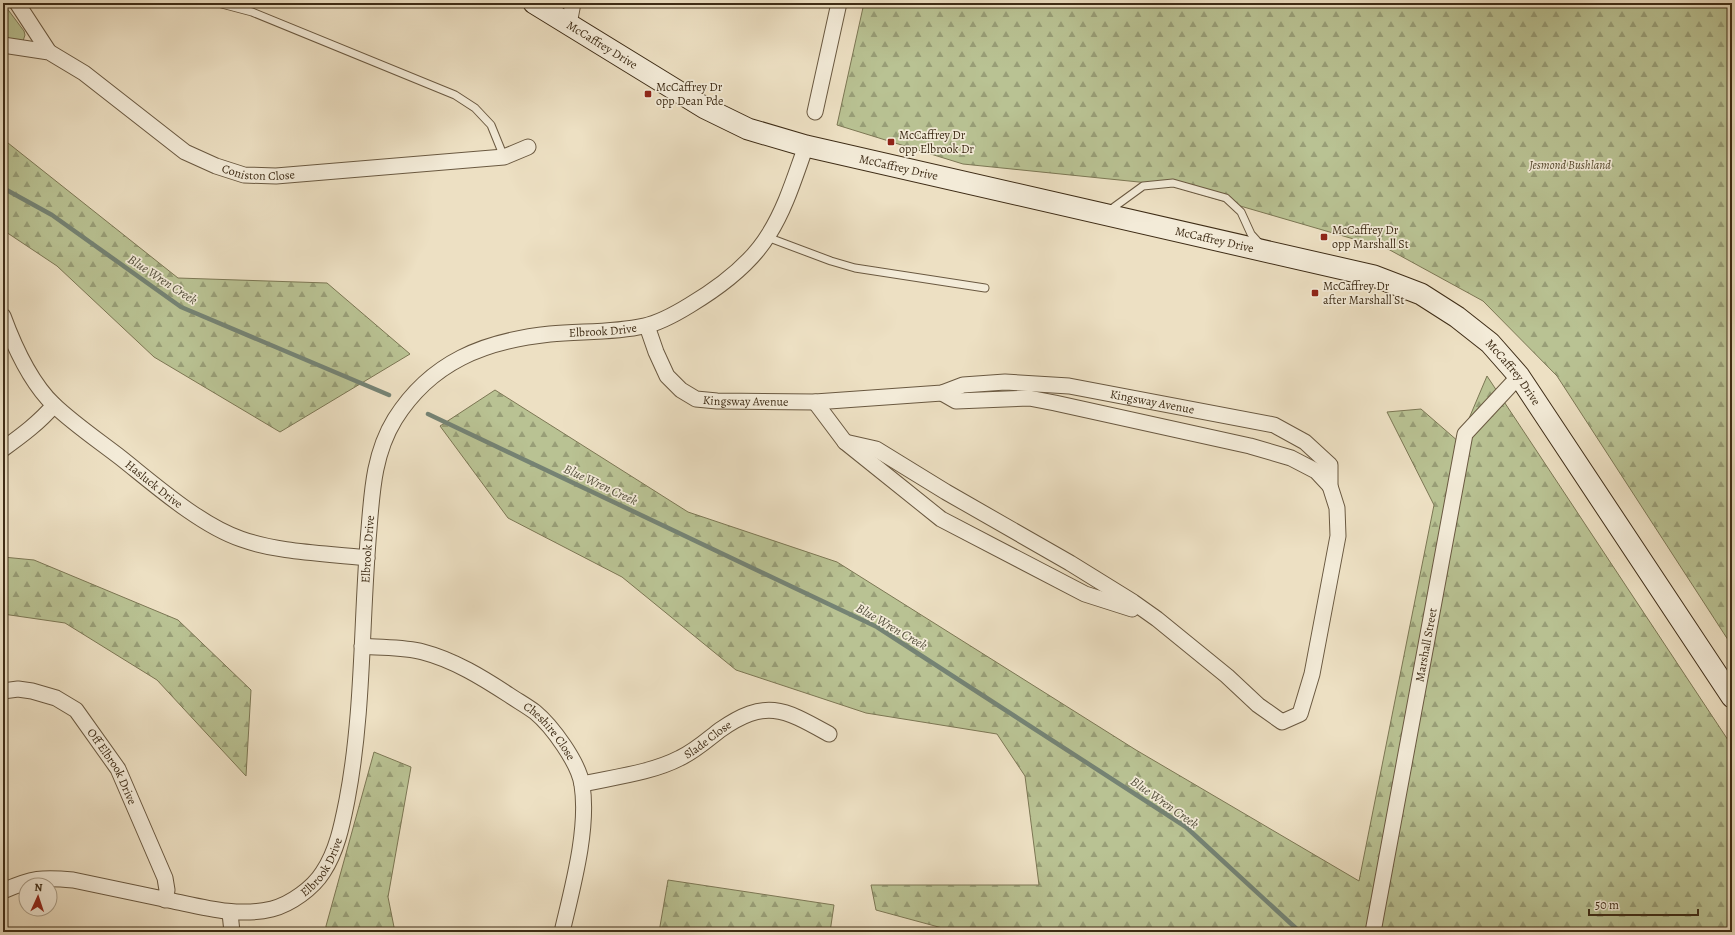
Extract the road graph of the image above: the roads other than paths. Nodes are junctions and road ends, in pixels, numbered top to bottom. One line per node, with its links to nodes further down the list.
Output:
1 (17, 3): 8 (street, Coniston Close)
2 (218, 3): 12 (lane)
3 (534, 3): 6 (main road, McCaffrey Drive)
4 (573, 3): 6 (street)
5 (839, 3): 9 (street)
6 (569, 24): 10 (main road, McCaffrey Drive)
7 (3, 45): 8 (street, Coniston Close)
8 (49, 52): 12 (street, Coniston Close)
9 (815, 112)
10 (806, 146): 13 (main road, McCaffrey Drive); 14 (street, Elbrook Drive)
11 (528, 148): 12 (street, Coniston Close)
12 (504, 157)
13 (1102, 214): 15 (main road, McCaffrey Drive); 15 (lane)
14 (767, 237): 16 (lane); 18 (street, Elbrook Drive)
15 (1266, 251): 19 (main road, McCaffrey Drive)
16 (985, 288)
17 (3, 316): 22 (street, Hasluck Drive)
18 (647, 326): 21 (street, Kingsway Avenue); 26 (street, Elbrook Drive)
19 (1519, 376): 30 (main road, McCaffrey Drive); 38 (street, Marshall Street)
20 (942, 393): 21 (street, Kingsway Avenue); 25 (street, Kingsway Avenue); 25 (street, Kingsway Avenue)
21 (815, 402): 23 (street, Kingsway Avenue)
22 (54, 404): 24 (street); 26 (street, Hasluck Drive)
23 (845, 442): 27 (street, Kingsway Avenue); 27 (street, Kingsway Avenue)
24 (3, 449)
25 (1330, 486): 27 (street, Kingsway Avenue)
26 (367, 558): 28 (street, Elbrook Drive)
27 (1157, 619)
28 (362, 646): 32 (street, Cheshire Close); 35 (street, Elbrook Drive)
29 (3, 691): 34 (street, Off Elbrook Drive)
30 (1732, 697)
31 (829, 734): 32 (street, Slade Close)
32 (582, 784): 37 (street, Cheshire Close)
33 (3, 891): 34 (street, Elbrook Drive)
34 (166, 900): 35 (street, Elbrook Drive)
35 (230, 913): 36 (street)
36 (232, 932)
37 (562, 932)
38 (1373, 932)

